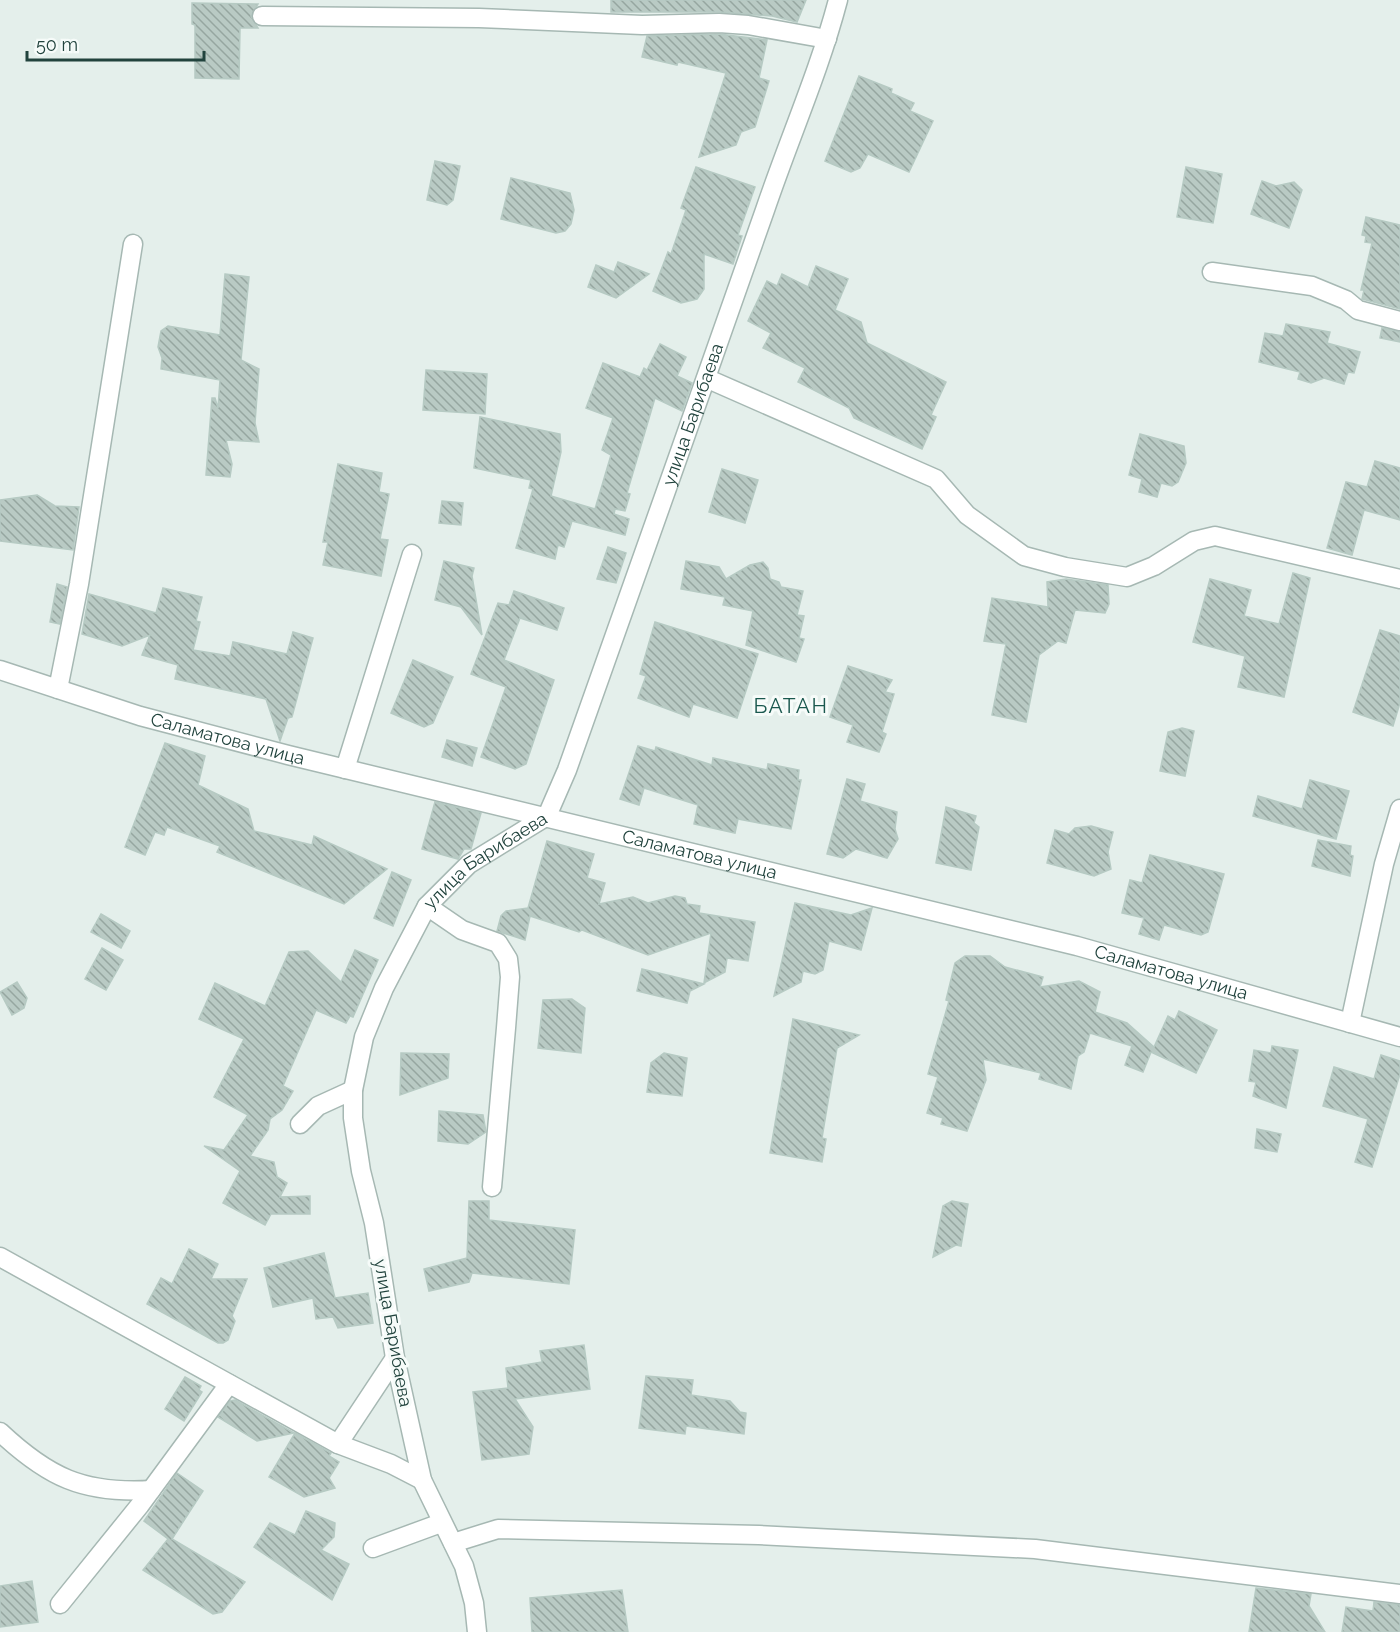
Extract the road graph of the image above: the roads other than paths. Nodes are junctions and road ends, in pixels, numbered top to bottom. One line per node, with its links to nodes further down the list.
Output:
1 (838, 0): 3 (street, улица Барибаева)
2 (262, 16): 3 (street)
3 (827, 39): 7 (street, улица Барибаева)
4 (133, 243): 11 (street)
5 (1212, 272): 6 (street)
6 (1400, 321)
7 (708, 379): 9 (street); 14 (street, улица Барибаева)
8 (412, 554): 12 (street)
9 (1400, 579)
10 (0, 670): 11 (street, Саламатова улица)
11 (58, 689): 12 (street, Саламатова улица)
12 (345, 769): 14 (street, Саламатова улица)
13 (1400, 809): 16 (street)
14 (546, 816): 15 (street, улица Барибаева); 16 (street, Саламатова улица)
15 (427, 906): 18 (street, улица Барибаева); 20 (street)
16 (1350, 1023): 17 (street, Саламатова улица)
17 (1400, 1037)
18 (353, 1090): 19 (street); 22 (street, улица Барибаева)
19 (300, 1124)
20 (492, 1187)
21 (0, 1257): 23 (street)
22 (395, 1358): 25 (street); 26 (street, улица Барибаева)
23 (229, 1384): 25 (street); 27 (street)
24 (0, 1431): 27 (street)
25 (338, 1444): 26 (street)
26 (422, 1480): 28 (street, улица Барибаева)
27 (151, 1490): 32 (street)
28 (441, 1523): 29 (street, улица Барибаева); 30 (street)
29 (453, 1543): 31 (street); 33 (street, улица Барибаева)
30 (373, 1548)
31 (1400, 1594)
32 (60, 1604)
33 (477, 1632)

